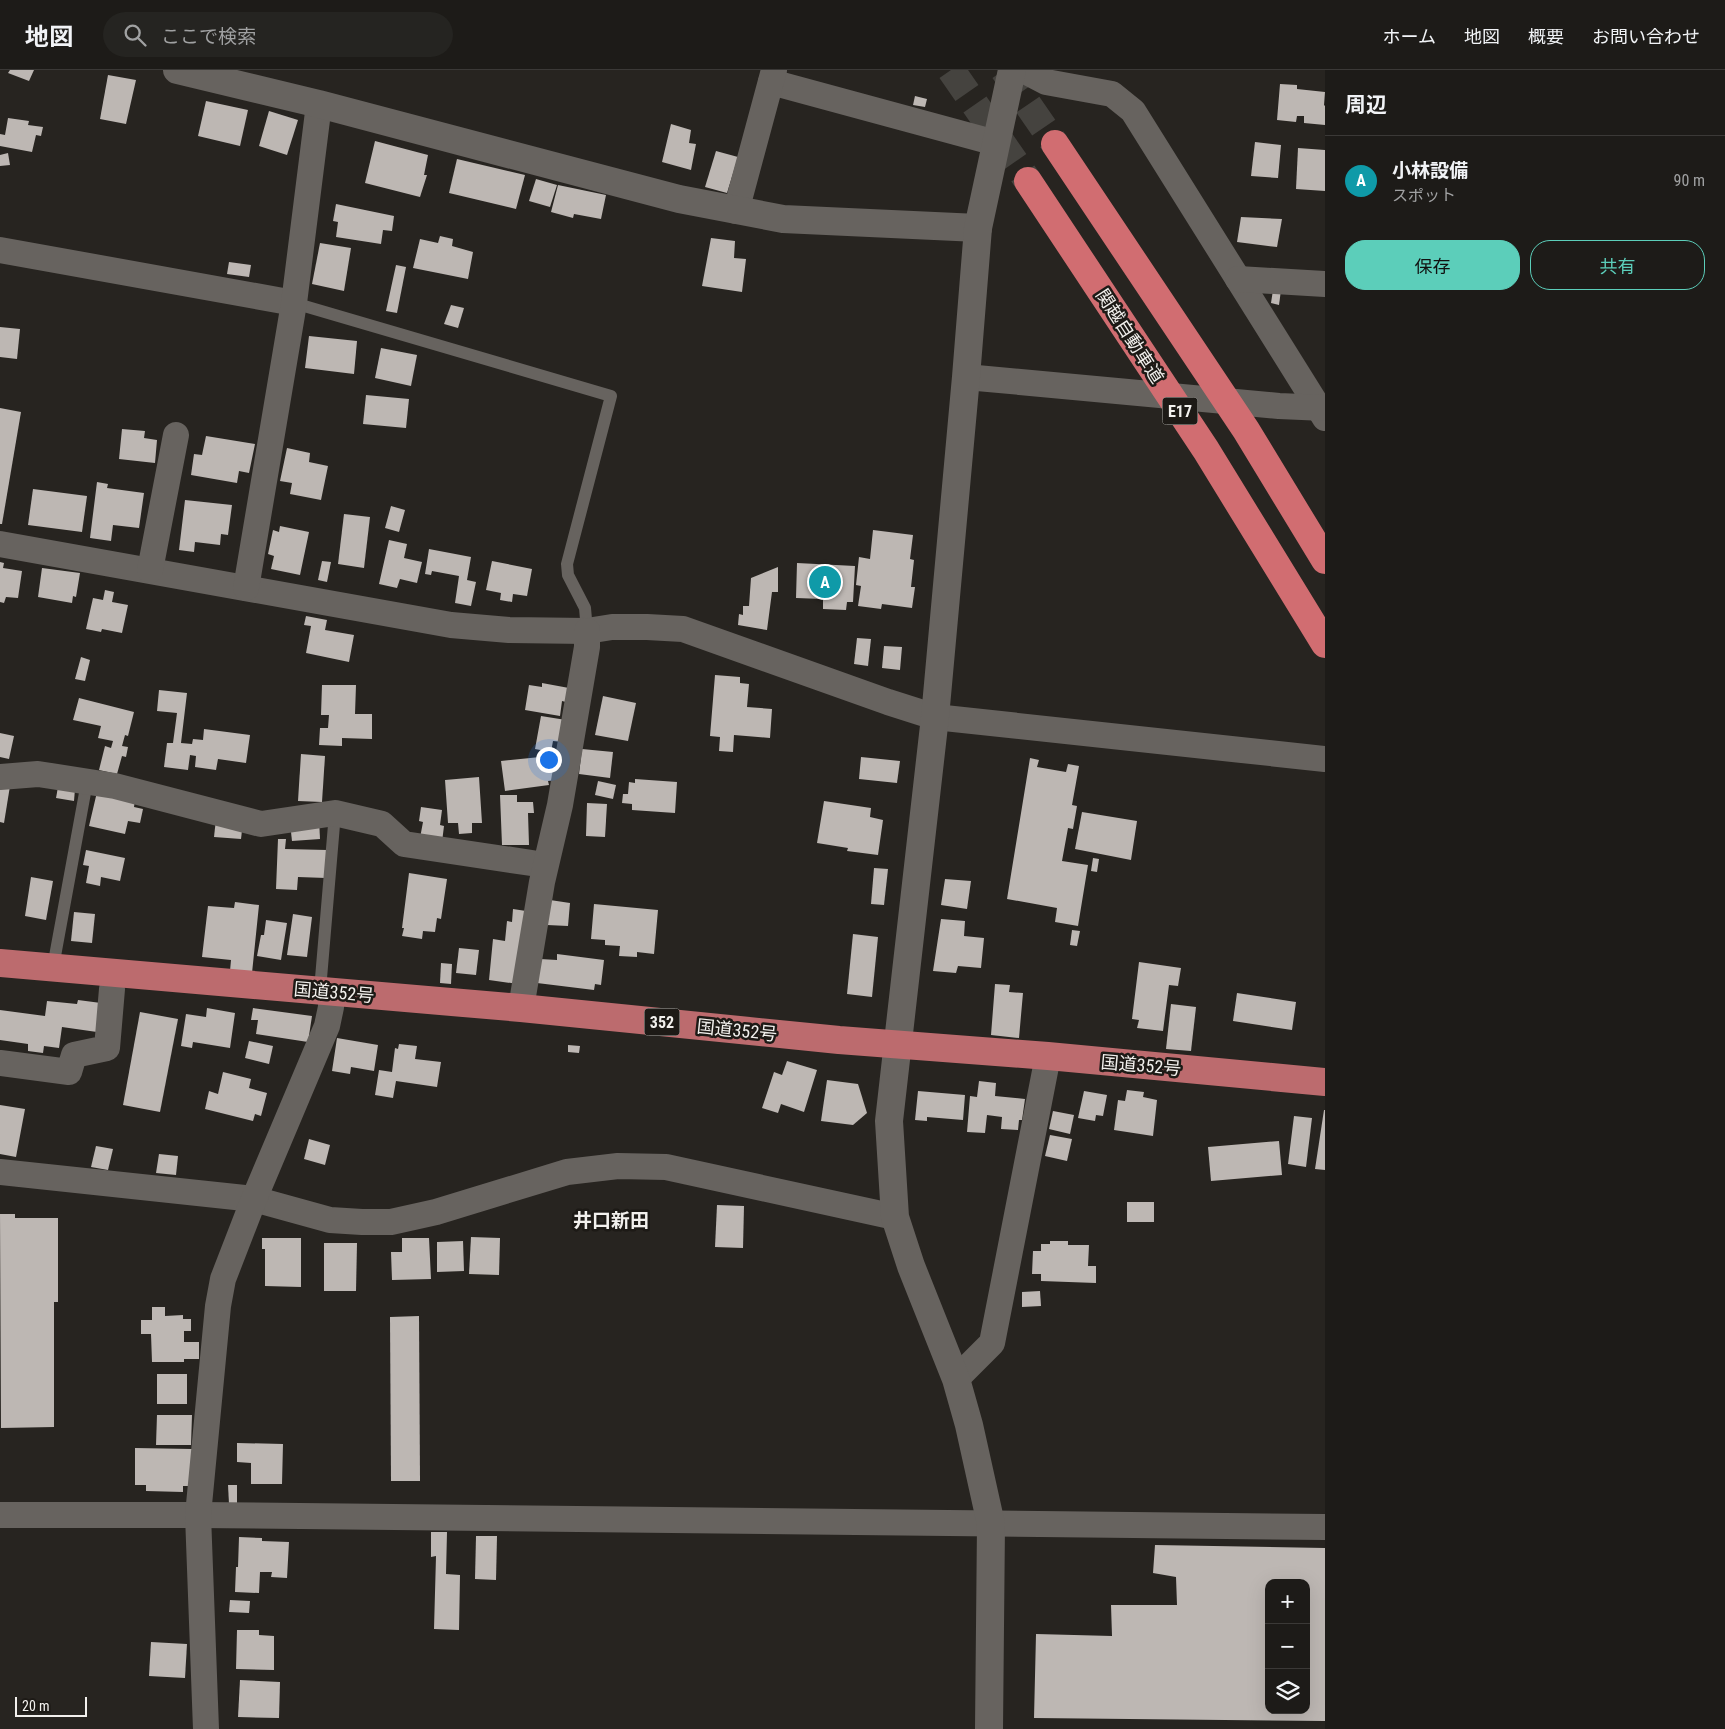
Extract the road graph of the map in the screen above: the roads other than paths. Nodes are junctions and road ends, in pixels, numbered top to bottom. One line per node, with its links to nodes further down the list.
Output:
1 (177, 70): 5 (street)
2 (1012, 70): 6 (street)
3 (1022, 70): 12 (street)
4 (772, 76): 6 (street); 9 (street)
5 (319, 104): 9 (street); 14 (street)
6 (996, 143): 10 (street)
7 (1055, 144): 19 (highway, E17)
8 (1028, 181): 23 (highway, 関越自動車道 / E17)
9 (736, 211): 10 (street)
10 (978, 228): 15 (street)
11 (0, 250): 14 (street)
12 (1238, 279): 13 (street); 16 (street)
13 (1325, 284)
14 (294, 303): 21 (street); 22 (lane)
15 (966, 377): 16 (street); 24 (street)
16 (1323, 411)
17 (176, 435): 20 (street)
18 (0, 544): 20 (street)
19 (1325, 560)
20 (150, 570): 21 (street)
21 (246, 588): 22 (street)
22 (587, 631): 24 (street); 29 (street)
23 (1325, 644)
24 (935, 717): 25 (street); 35 (street)
25 (1322, 759)
26 (0, 777): 27 (street)
27 (87, 782): 28 (street); 31 (lane)
28 (335, 813): 29 (street); 33 (lane)
29 (545, 865): 34 (street)
30 (0, 963): 31 (highway, 国道352号 / 352)
31 (53, 968): 33 (highway, 国道352号 / 352)
32 (112, 989): 37 (street)
33 (325, 991): 34 (highway, 国道352号 / 352); 40 (street)
34 (520, 1008): 35 (highway, 国道352号 / 352)
35 (899, 1044): 36 (highway, 国道352号 / 352); 41 (street)
36 (1048, 1056): 38 (highway, 国道352号 / 352); 42 (street)
37 (0, 1063)
38 (1325, 1082)
39 (0, 1172): 40 (street)
40 (254, 1199): 41 (street); 44 (street)
41 (895, 1217): 42 (street)
42 (956, 1379): 45 (street)
43 (0, 1515): 44 (street)
44 (198, 1515): 45 (street); 47 (street)
45 (991, 1524): 46 (street); 48 (street)
46 (1325, 1527)
47 (206, 1729)
48 (989, 1729)

